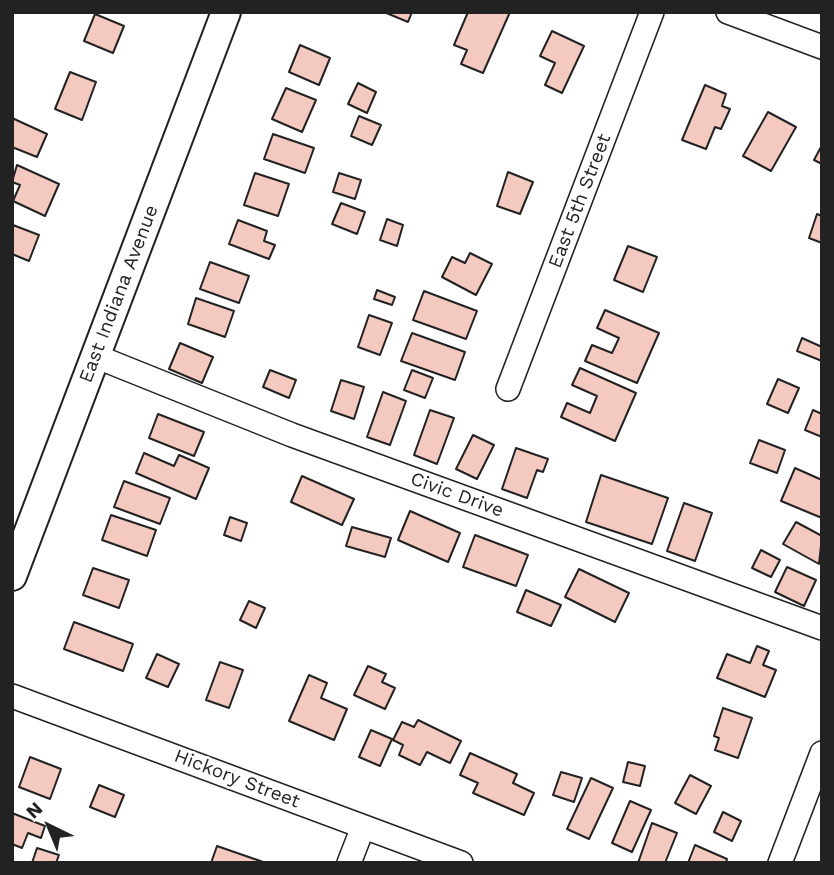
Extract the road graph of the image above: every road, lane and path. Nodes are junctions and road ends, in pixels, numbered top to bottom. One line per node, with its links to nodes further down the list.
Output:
1 (226, 12): 5 (main road, East Indiana Avenue)
2 (652, 12): 6 (street, East 5th Street)
3 (728, 12): 4 (street)
4 (822, 47)
5 (95, 356): 7 (main road, East Indiana Avenue); 8 (street, Civic Drive)
6 (508, 389)
7 (12, 576)
8 (822, 628)
9 (12, 696): 11 (street, Hickory Street)
10 (822, 753): 14 (street)
11 (363, 827): 12 (street); 13 (street, Hickory Street)
12 (349, 863)
13 (461, 863)
14 (780, 863)

